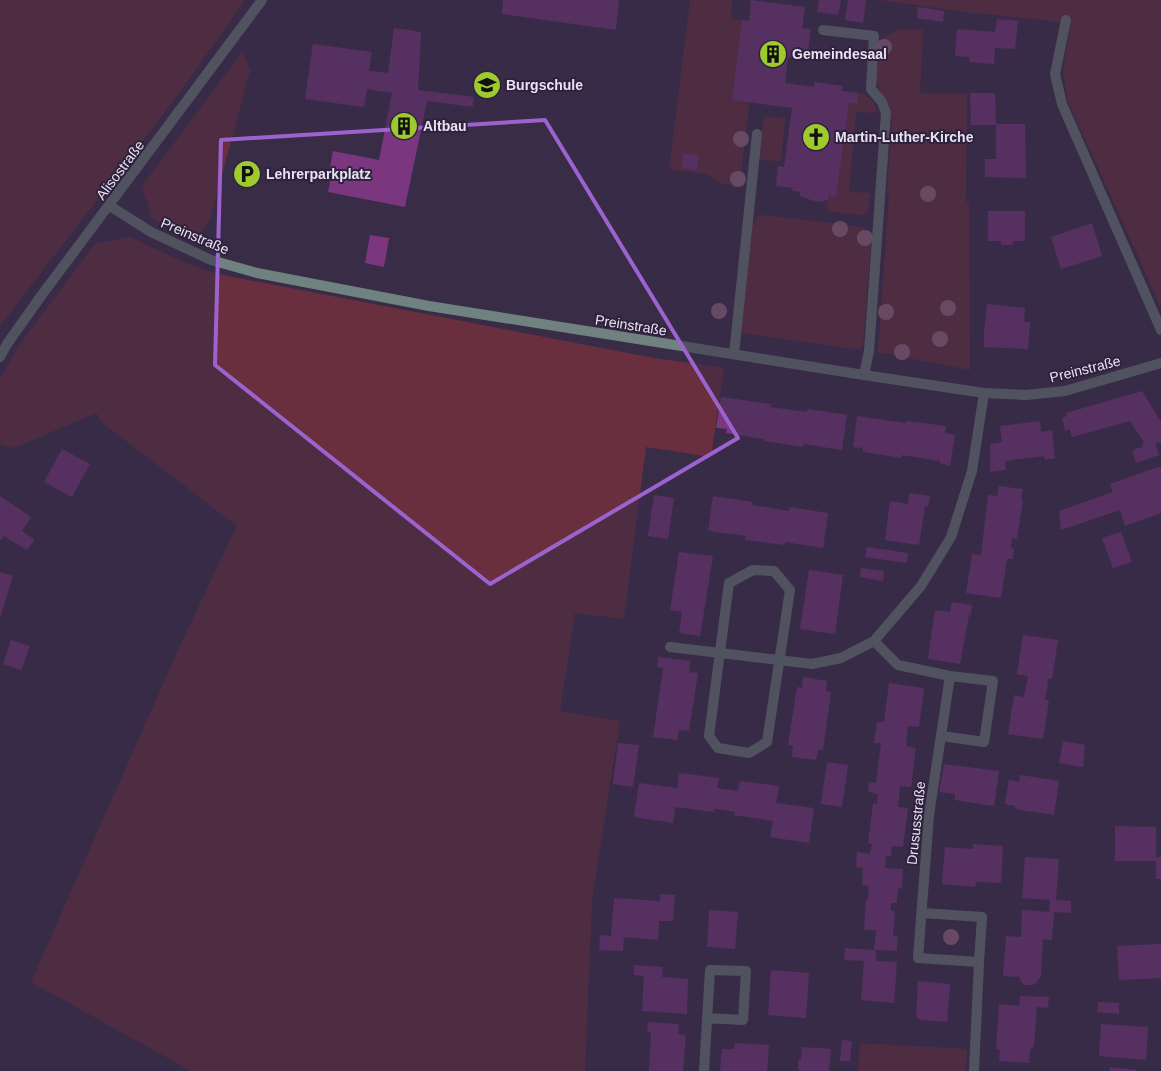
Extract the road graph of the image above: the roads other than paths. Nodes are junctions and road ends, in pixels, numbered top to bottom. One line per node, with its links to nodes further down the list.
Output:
1 (262, 0): 5 (street, Alisostraße)
2 (1066, 20): 6 (street)
3 (823, 30): 10 (street)
4 (757, 134): 7 (street)
5 (110, 206): 7 (street, Preinstraße); 8 (street, Alisostraße)
6 (1161, 330)
7 (734, 354): 10 (street, Preinstraße)
8 (0, 357)
9 (1161, 363): 11 (street, Preinstraße)
10 (864, 376): 11 (street, Preinstraße)
11 (984, 393): 12 (street)
12 (874, 641): 15 (street); 16 (street)
13 (670, 647): 14 (street)
14 (719, 654): 15 (street); 15 (street); 15 (street)
15 (779, 661)
16 (950, 676): 17 (street, Drususstraße); 17 (street)
17 (941, 736): 18 (street, Drususstraße)
18 (922, 913): 19 (street); 19 (street, Drususstraße)
19 (979, 962): 22 (street)
20 (707, 1018): 20 (street); 21 (street)
21 (704, 1071)
22 (974, 1071)

